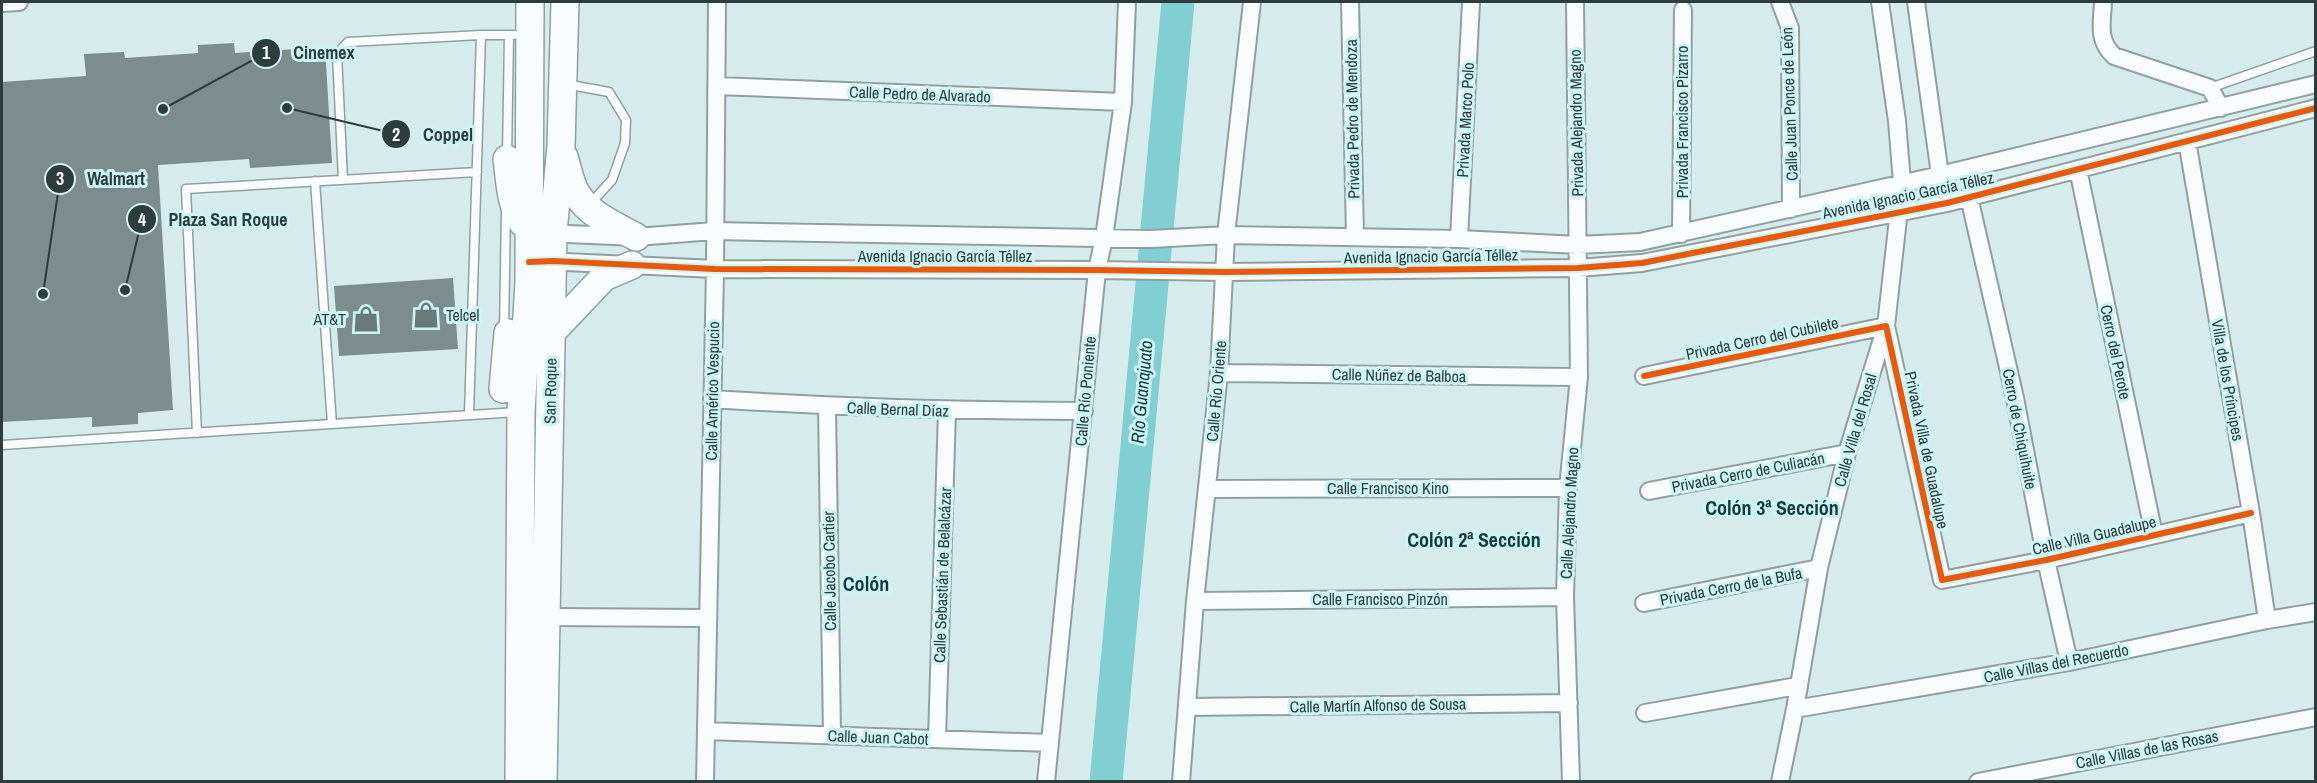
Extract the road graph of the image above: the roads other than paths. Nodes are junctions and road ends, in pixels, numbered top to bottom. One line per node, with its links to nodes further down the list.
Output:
1 (20, 2): 14 (street)
2 (530, 2): 17 (main road, San Roque)
3 (565, 2): 19 (main road, San Roque)
4 (717, 2): 21 (street, Calle Américo Vespucio)
5 (1126, 2): 23 (street, Calle Río Poniente)
6 (1252, 2): 42 (street, Calle Río Oriente)
7 (1350, 2): 44 (street, Privada Pedro de Mendoza)
8 (1471, 2): 46 (street, Privada Marco Polo)
9 (1575, 2): 47 (street, Privada Alejandro Magno)
10 (1780, 2): 37 (street, Calle Juan Ponce de León)
11 (1880, 2): 34 (street, Calle Villa del Rosal)
12 (1916, 2): 31 (street)
13 (2103, 2): 22 (street)
14 (2, 3)
15 (1683, 10): 41 (street, Privada Francisco Pizarro)
16 (481, 35): 17 (lane); 30 (lane); 32 (lane)
17 (520, 35): 28 (lane); 40 (main road, San Roque)
18 (2316, 51): 22 (lane)
19 (563, 84): 27 (main road, San Roque); 36 (lane)
20 (2316, 84): 24 (street, Avenida Ignacio García Téllez)
21 (717, 86): 23 (street, Calle Pedro de Alvarado); 39 (street, Calle Américo Vespucio)
22 (2210, 88): 24 (street)
23 (1123, 102): 45 (street, Calle Río Poniente)
24 (2221, 108): 31 (street, Avenida Ignacio García Téllez)
25 (2316, 108): 26 (street, Avenida Ignacio García Téllez)
26 (2187, 141): 29 (street, Avenida Ignacio García Téllez); 72 (street, Villa de los Príncipes)
27 (561, 146): 36 (main road); 40 (main road, San Roque)
28 (507, 159): 40 (main road); 60 (lane)
29 (2078, 169): 35 (street, Avenida Ignacio García Téllez); 73 (street, Cerro del Perote)
30 (477, 172): 32 (lane); 64 (lane)
31 (1940, 175): 34 (street, Avenida Ignacio García Téllez)
32 (343, 180): 33 (lane)
33 (315, 181): 65 (lane); 66 (lane)
34 (1902, 183): 37 (street, Avenida Ignacio García Téllez); 38 (street, Calle Villa del Rosal)
35 (1969, 197): 38 (street, Avenida Ignacio García Téllez); 74 (street, Cerro de Chiquihuite)
36 (587, 207): 43 (main road)
37 (1791, 208): 41 (street, Avenida Ignacio García Téllez)
38 (1900, 212): 49 (street, Avenida Ignacio García Téllez); 54 (street, Calle Villa del Rosal)
39 (714, 231): 43 (street, Avenida Ignacio García Téllez); 45 (street, Avenida Ignacio García Téllez); 51 (street, Calle Américo Vespucio)
40 (541, 233): 43 (street, Avenida Ignacio García Téllez); 50 (main road, San Roque)
41 (1681, 234): 47 (street, Avenida Ignacio García Téllez)
42 (1226, 235): 44 (street, Avenida Ignacio García Téllez); 45 (street, Avenida Ignacio García Téllez); 53 (street, Calle Río Oriente)
43 (636, 237)
44 (1355, 237): 46 (street, Avenida Ignacio García Téllez)
45 (1106, 238): 52 (street, Calle Río Poniente)
46 (1459, 239): 47 (street, Avenida Ignacio García Téllez)
47 (1578, 245): 49 (street, Calle Alejandro Magno)
48 (632, 265): 50 (street, Avenida Ignacio García Téllez); 51 (street, Avenida Ignacio García Téllez); 55 (main road)
49 (1578, 268): 53 (street, Avenida Ignacio García Téllez); 58 (street, Calle Alejandro Magno)
50 (537, 269): 55 (main road, San Roque); 60 (main road, San Roque)
51 (715, 269): 52 (street, Avenida Ignacio García Téllez); 59 (street, Calle Américo Vespucio)
52 (1100, 270): 53 (street, Avenida Ignacio García Téllez); 63 (street, Calle Río Poniente)
53 (1216, 272): 56 (street, Calle Río Oriente)
54 (1886, 326): 57 (street, Privada Cerro del Cubilete); 68 (street, Calle Villa del Rosal); 76 (street, Privada Villa de Guadalupe)
55 (550, 334): 81 (main road, San Roque)
56 (1220, 373): 58 (street, Calle Núñez de Balboa); 70 (street, Calle Río Oriente)
57 (1644, 376)
58 (1579, 377): 69 (street, Calle Alejandro Magno)
59 (712, 399): 61 (street, Calle Bernal Díaz); 82 (street, Calle Américo Vespucio)
60 (506, 403): 64 (lane); 95 (main road, San Roque)
61 (827, 407): 62 (street, Calle Bernal Díaz); 92 (street, Calle Jacobo Cartier)
62 (947, 411): 63 (street, Calle Bernal Díaz); 93 (street, Calle Sebastián de Belalcázar)
63 (1084, 411): 94 (street, Calle Río Poniente)
64 (469, 416): 65 (lane)
65 (332, 424): 66 (lane)
66 (197, 433): 67 (lane)
67 (2, 445)
68 (1847, 453): 71 (street, Privada Cerro de Culiacán); 75 (street, Calle Villa del Rosal)
69 (1568, 488): 70 (street, Calle Francisco Kino); 77 (street, Calle Alejandro Magno)
70 (1208, 489): 78 (street, Calle Río Oriente)
71 (1649, 491)
72 (2252, 513): 73 (street, Calle Villa Guadalupe); 83 (street, Villa de los Príncipes)
73 (2154, 535): 74 (street, Calle Villa Guadalupe)
74 (2046, 560): 76 (street, Calle Villa Guadalupe); 84 (street, Cerro de Chiquihuite)
75 (1819, 568): 79 (street, Privada Cerro de la Bufa); 85 (street, Calle Villa del Rosal)
76 (1942, 580)
77 (1565, 597): 78 (street, Calle Francisco Pinzón); 86 (street, Calle Alejandro Magno)
78 (1195, 601): 87 (street, Calle Río Oriente)
79 (1644, 603)
80 (2316, 612): 83 (street, Calle Villas del Recuerdo)
81 (546, 617): 82 (street); 96 (main road, San Roque)
82 (708, 618): 91 (street, Calle Américo Vespucio)
83 (2267, 620): 84 (street, Calle Villas del Recuerdo)
84 (2069, 662): 88 (street, Calle Villas del Recuerdo)
85 (1797, 687): 88 (street, Calle Villa del Rosal); 89 (street)
86 (1569, 703): 87 (street, Calle Martín Alfonso de Sousa); 100 (street, Calle Alejandro Magno)
87 (1186, 707): 99 (street, Calle Río Oriente)
88 (1795, 709): 101 (street, Calle Villa del Rosal)
89 (1645, 714)
90 (2316, 717): 102 (street, Calle Villas de las Rosas)
91 (706, 731): 92 (street, Calle Juan Cabot); 97 (street, Calle Américo Vespucio)
92 (832, 735): 93 (street, Calle Juan Cabot)
93 (937, 739): 94 (street, Calle Juan Cabot)
94 (1049, 743): 98 (street, Calle Río Poniente)
95 (519, 782)
96 (543, 782)
97 (705, 782)
98 (1046, 782)
99 (1181, 782)
100 (1571, 782)
101 (1780, 782)
102 (1978, 782)

